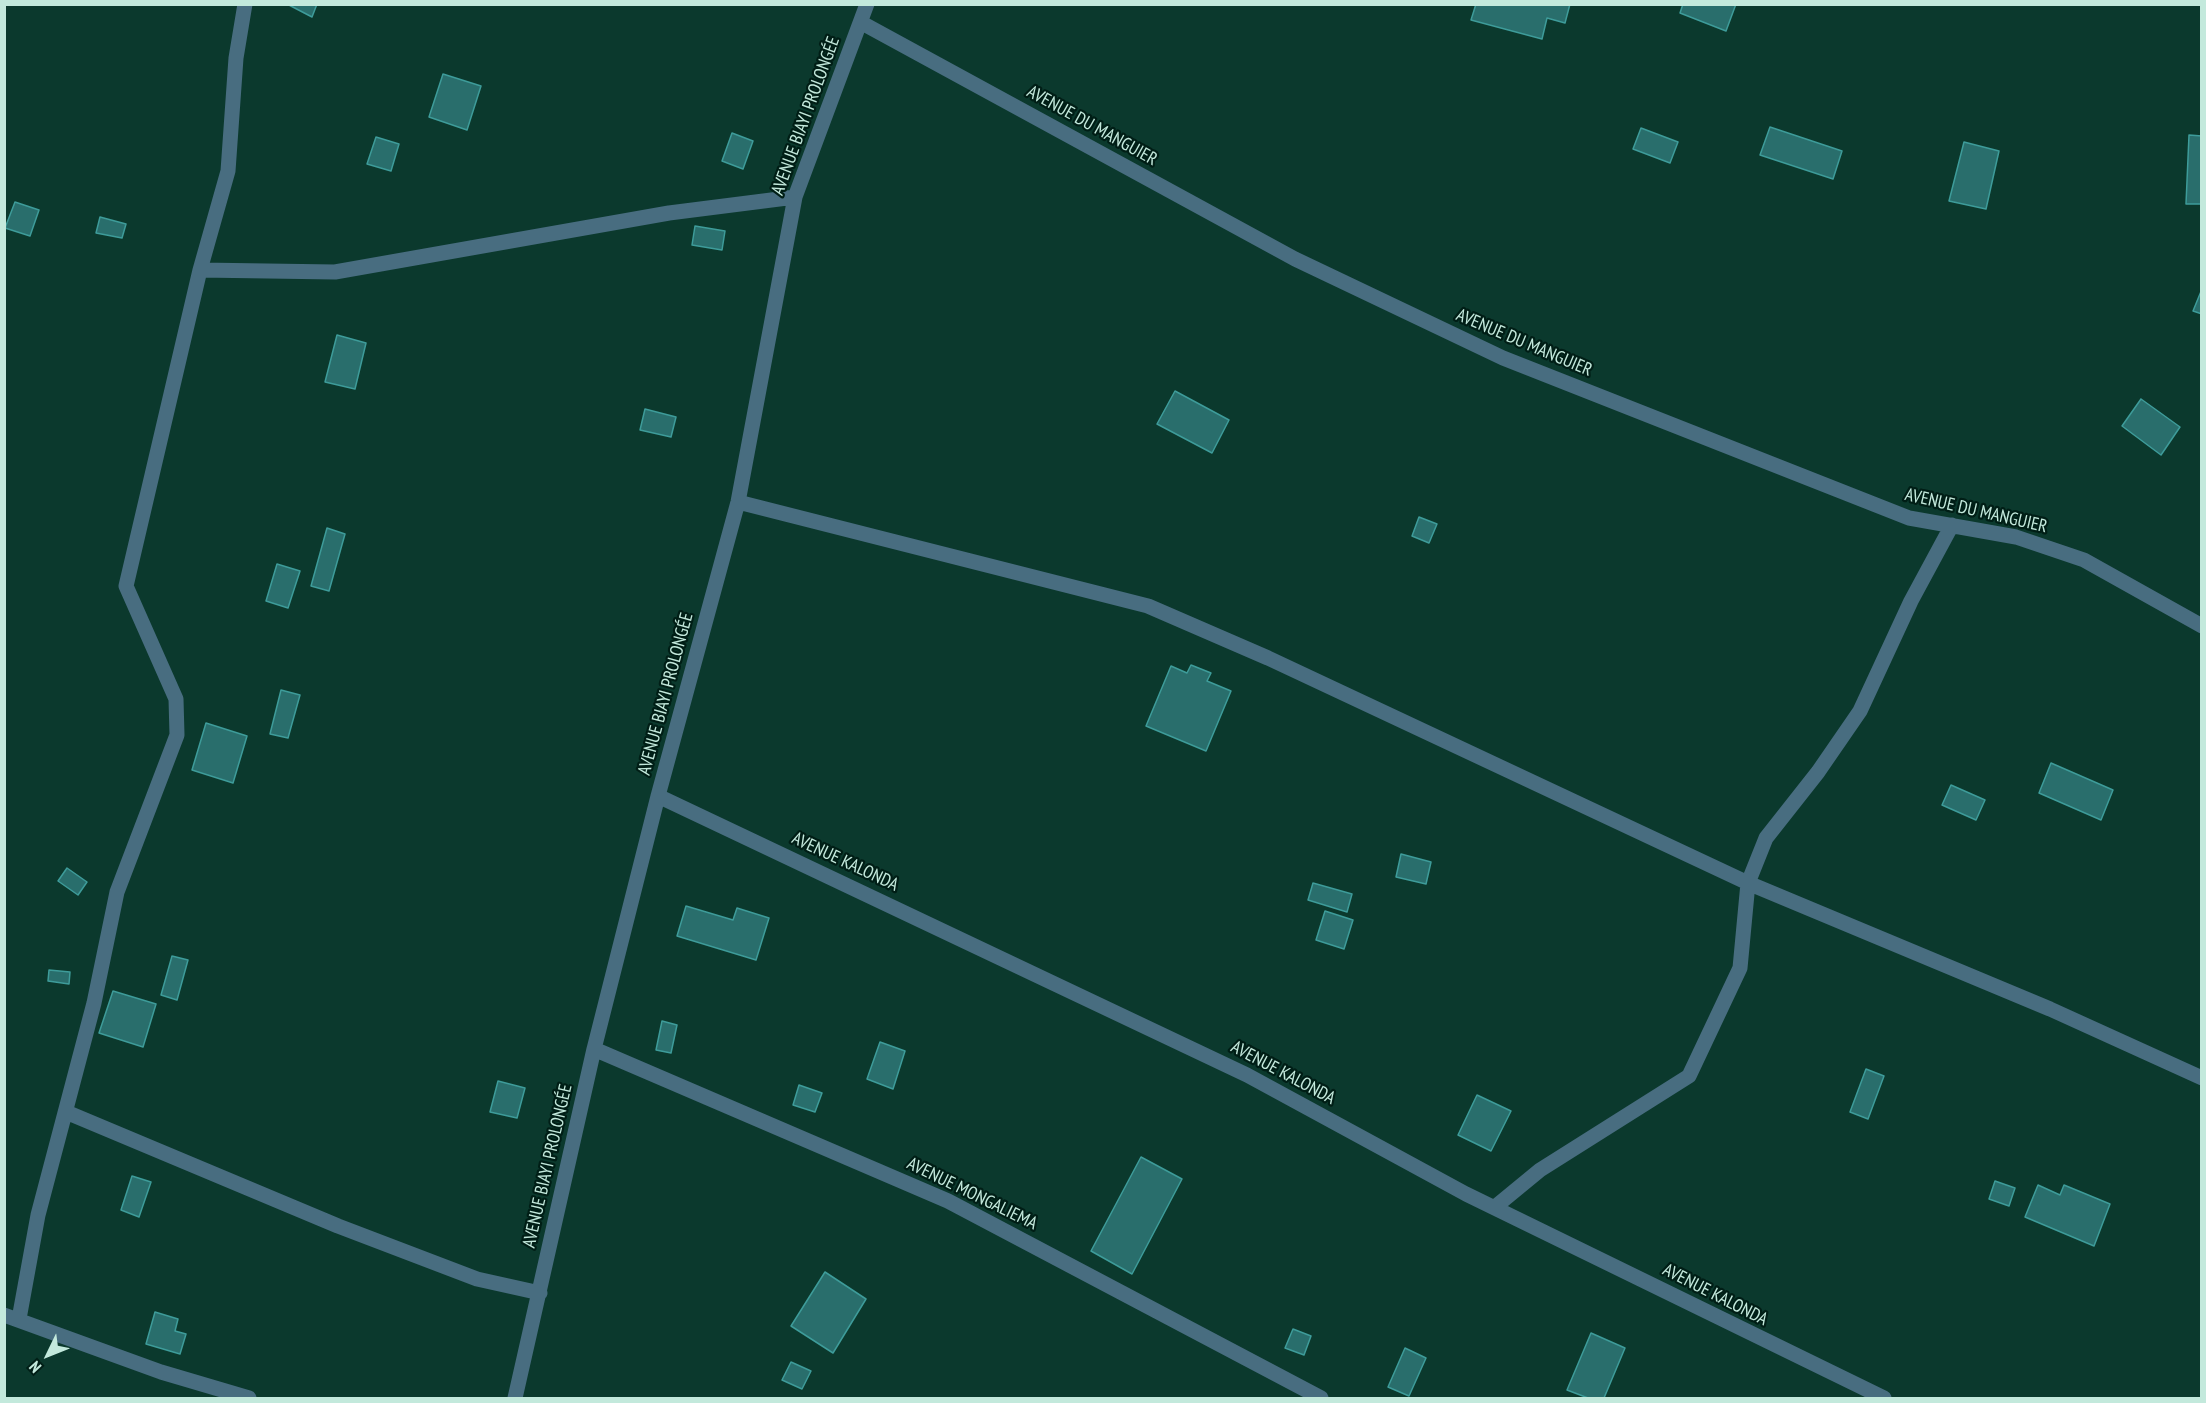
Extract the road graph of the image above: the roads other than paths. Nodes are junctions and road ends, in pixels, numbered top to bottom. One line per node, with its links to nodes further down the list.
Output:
1 (245, 4): 5 (street)
2 (867, 4): 3 (street, AVENUE BIAYI PROLONGÉE)
3 (862, 23): 4 (street, AVENUE BIAYI PROLONGÉE); 7 (street, AVENUE DU MANGUIER)
4 (795, 198): 5 (street); 6 (street, AVENUE BIAYI PROLONGÉE)
5 (200, 270): 13 (street)
6 (738, 502): 9 (street, AVENUE BIAYI PROLONGÉE); 10 (street)
7 (1952, 525): 8 (street, AVENUE DU MANGUIER); 10 (street)
8 (2202, 626)
9 (658, 796): 11 (street, AVENUE BIAYI PROLONGÉE); 14 (street, AVENUE KALONDA)
10 (1748, 883): 12 (street); 14 (street)
11 (594, 1049): 15 (street, AVENUE BIAYI PROLONGÉE); 19 (street, AVENUE MONGALIEMA)
12 (2202, 1078)
13 (66, 1112): 15 (street); 16 (street)
14 (1495, 1207): 20 (street, AVENUE KALONDA)
15 (540, 1293): 18 (street, AVENUE BIAYI PROLONGÉE)
16 (12, 1317): 17 (street)
17 (249, 1398)
18 (515, 1398)
19 (1322, 1398)
20 (1884, 1398)

